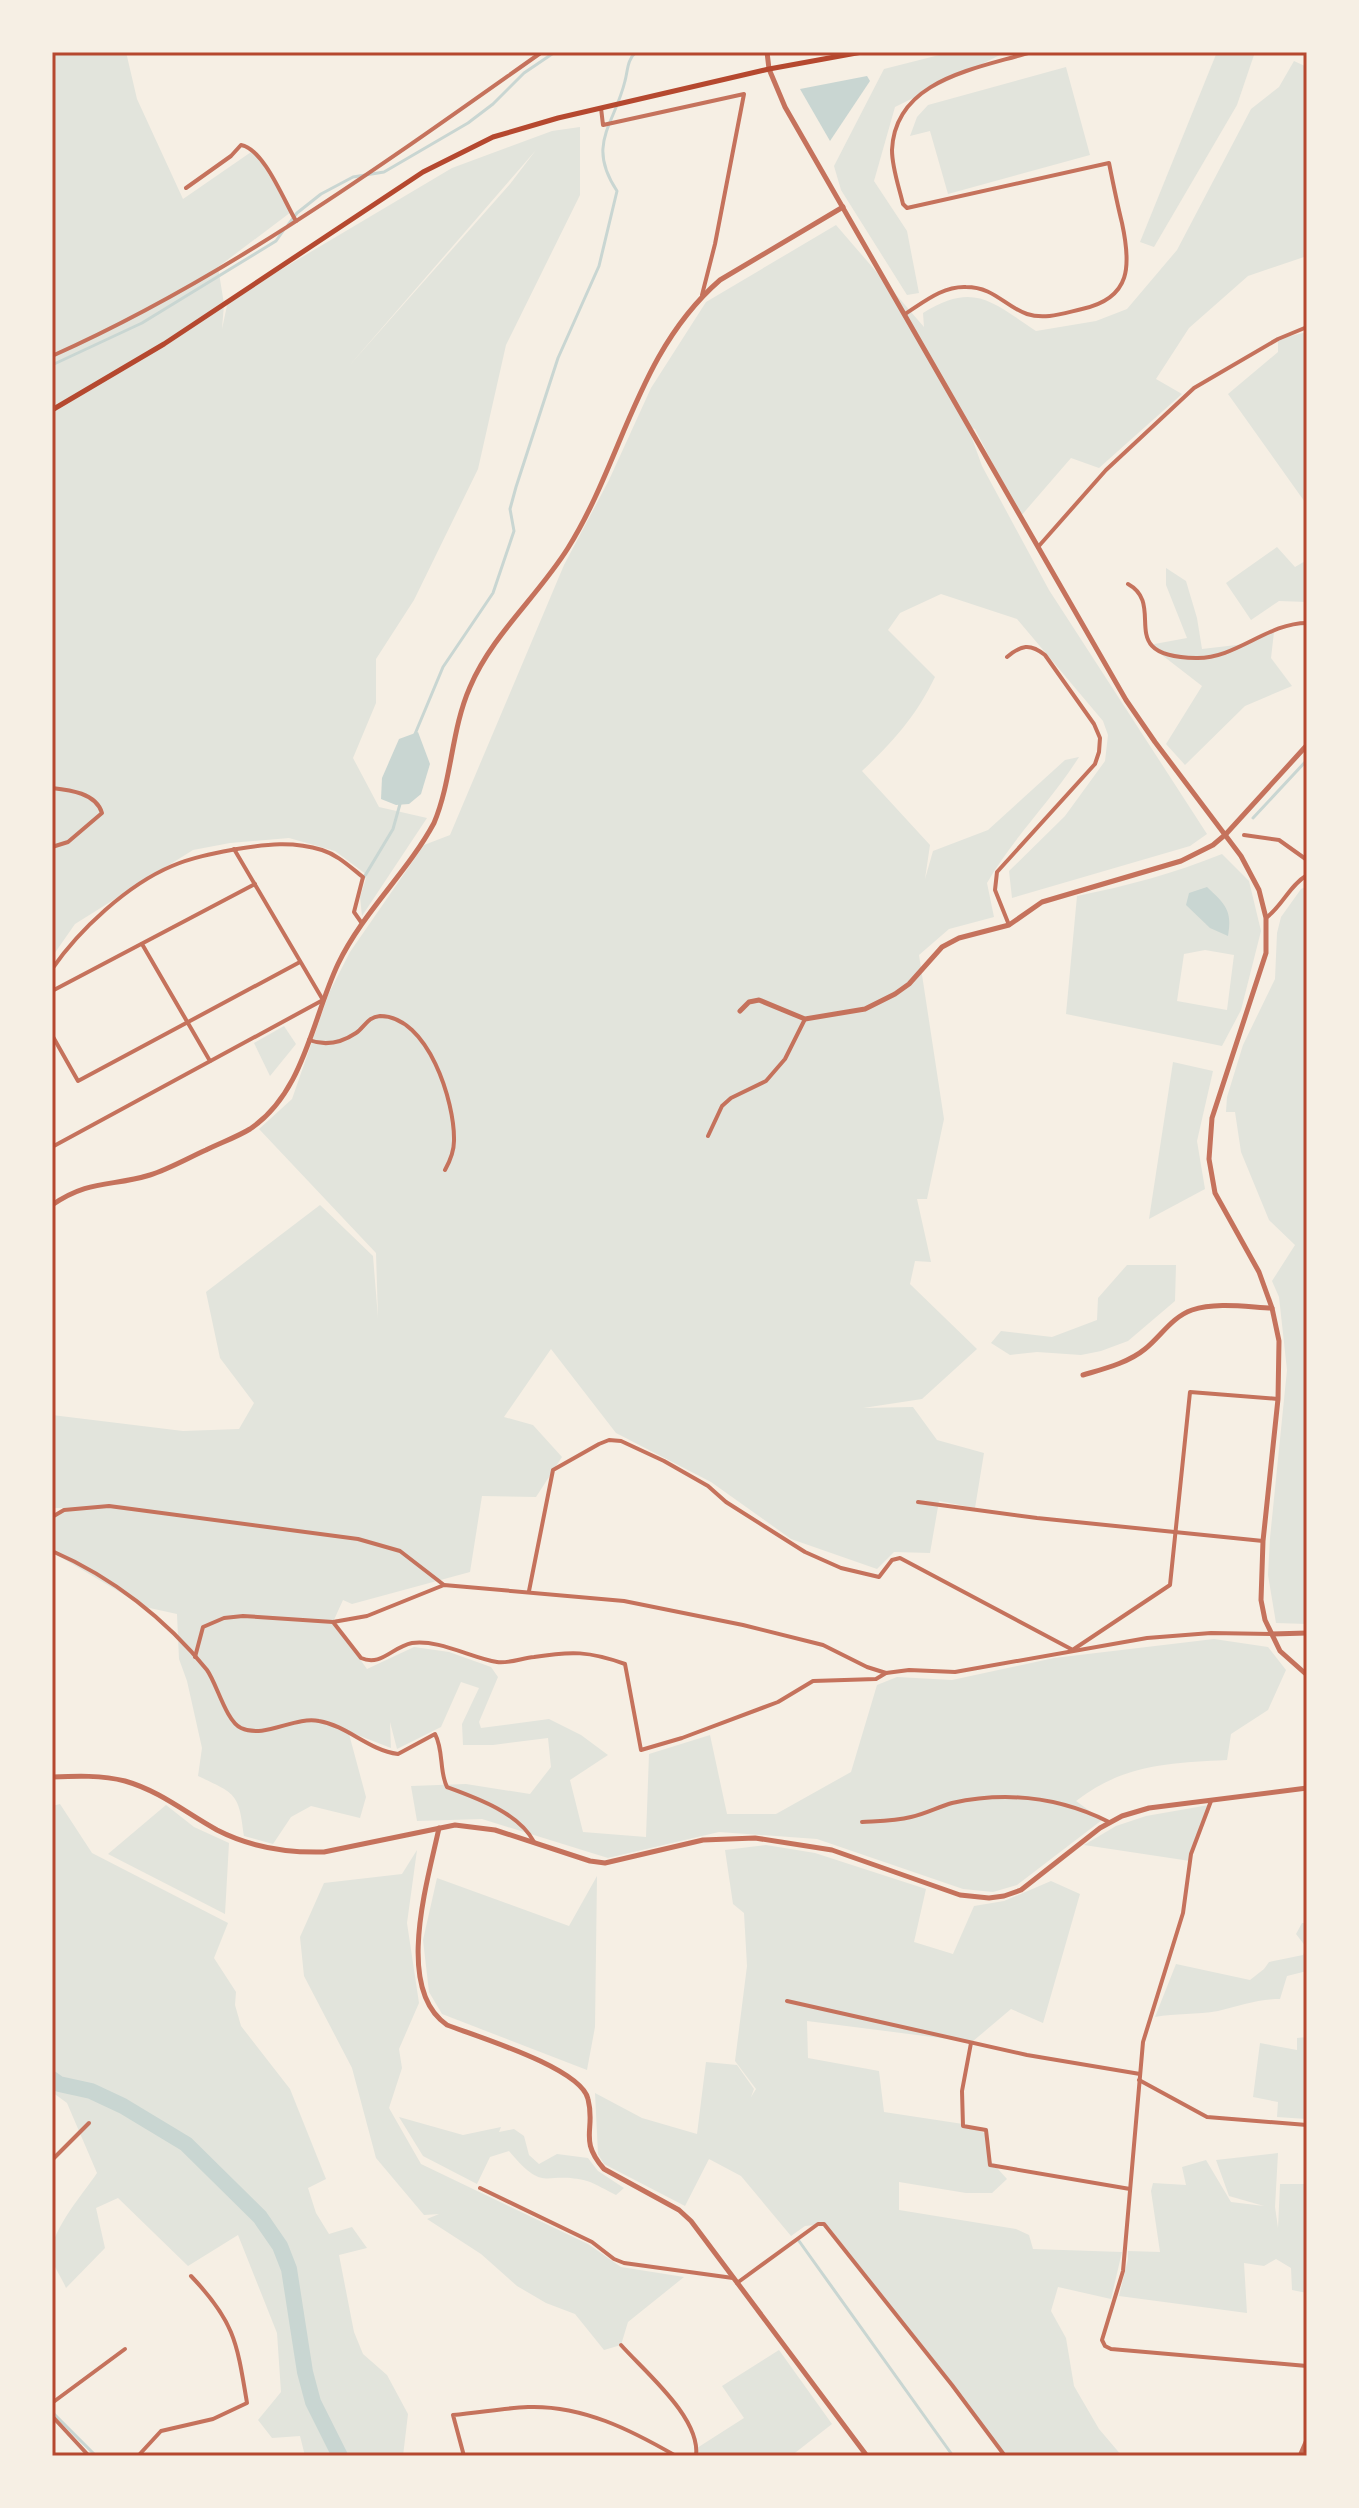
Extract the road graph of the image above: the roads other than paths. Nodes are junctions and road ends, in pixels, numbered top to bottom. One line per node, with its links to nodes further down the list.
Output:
1 (542, 52): 9 (street)
2 (767, 52): 5 (street)
3 (862, 52): 5 (main road)
4 (1031, 52): 11 (street)
5 (769, 69): 6 (main road); 8 (street)
6 (601, 108): 10 (street); 14 (main road)
7 (186, 188): 9 (street)
8 (843, 207): 10 (street); 11 (street)
9 (296, 221): 13 (street)
10 (702, 295): 29 (street)
11 (905, 315): 15 (street)
12 (1307, 327): 15 (street)
13 (52, 356)
14 (52, 410)
15 (1038, 547): 21 (street)
16 (1128, 584): 17 (street)
17 (1307, 623)
18 (1007, 657): 30 (street)
19 (1307, 745): 21 (street)
20 (52, 788): 23 (street)
21 (1226, 834): 28 (street); 30 (street)
22 (1244, 835): 25 (street)
23 (52, 847)
24 (234, 849): 27 (street); 29 (street); 33 (street)
25 (1307, 860)
26 (1307, 875): 28 (street)
27 (255, 884): 31 (street); 32 (street)
28 (1266, 918): 46 (street)
29 (361, 922): 35 (street)
30 (1009, 925): 37 (street)
31 (142, 944): 34 (street); 38 (street)
32 (300, 962): 35 (street); 38 (street)
33 (52, 969)
34 (52, 991)
35 (323, 1000): 40 (street); 41 (street)
36 (740, 1011): 37 (street)
37 (805, 1019): 42 (street)
38 (188, 1021): 39 (street); 41 (street)
39 (52, 1035)
40 (309, 1040): 44 (street); 45 (street)
41 (210, 1061): 43 (street)
42 (708, 1136)
43 (52, 1147)
44 (445, 1170)
45 (52, 1205)
46 (1272, 1308): 47 (street); 48 (street)
47 (1083, 1375)
48 (1278, 1399): 51 (street); 52 (street)
49 (918, 1502): 51 (street)
50 (52, 1517): 54 (street)
51 (1176, 1534): 52 (street); 59 (street)
52 (1263, 1541): 58 (street)
53 (52, 1551): 60 (street)
54 (444, 1585): 55 (street); 56 (street)
55 (529, 1591): 59 (street); 61 (street)
56 (333, 1622): 60 (street); 61 (street)
57 (1307, 1633): 58 (street)
58 (1272, 1634): 59 (street); 62 (street)
59 (1071, 1651): 61 (street)
60 (195, 1657): 69 (street)
61 (886, 1673)
62 (1307, 1675)
63 (52, 1777): 68 (street)
64 (1307, 1788): 65 (street)
65 (1211, 1801): 67 (street); 72 (street)
66 (862, 1822): 67 (street)
67 (1109, 1822): 69 (street)
68 (439, 1828): 69 (street); 80 (street)
69 (534, 1842)
70 (787, 2001): 71 (street)
71 (971, 2043): 72 (street); 78 (street)
72 (1140, 2074): 73 (street)
73 (1139, 2080): 75 (street); 78 (street)
74 (89, 2123): 76 (street)
75 (1307, 2125)
76 (52, 2160)
77 (480, 2188): 80 (street)
78 (1130, 2189): 83 (street)
79 (191, 2276): 88 (street)
80 (735, 2281): 92 (street); 93 (street)
81 (621, 2345): 91 (street)
82 (125, 2349): 84 (street)
83 (1307, 2366)
84 (52, 2403)
85 (52, 2416): 87 (street)
86 (1307, 2440): 94 (street)
87 (89, 2456)
88 (138, 2456)
89 (464, 2456): 90 (street)
90 (676, 2456)
91 (696, 2456)
92 (867, 2456)
93 (1005, 2456)
94 (1300, 2456)

